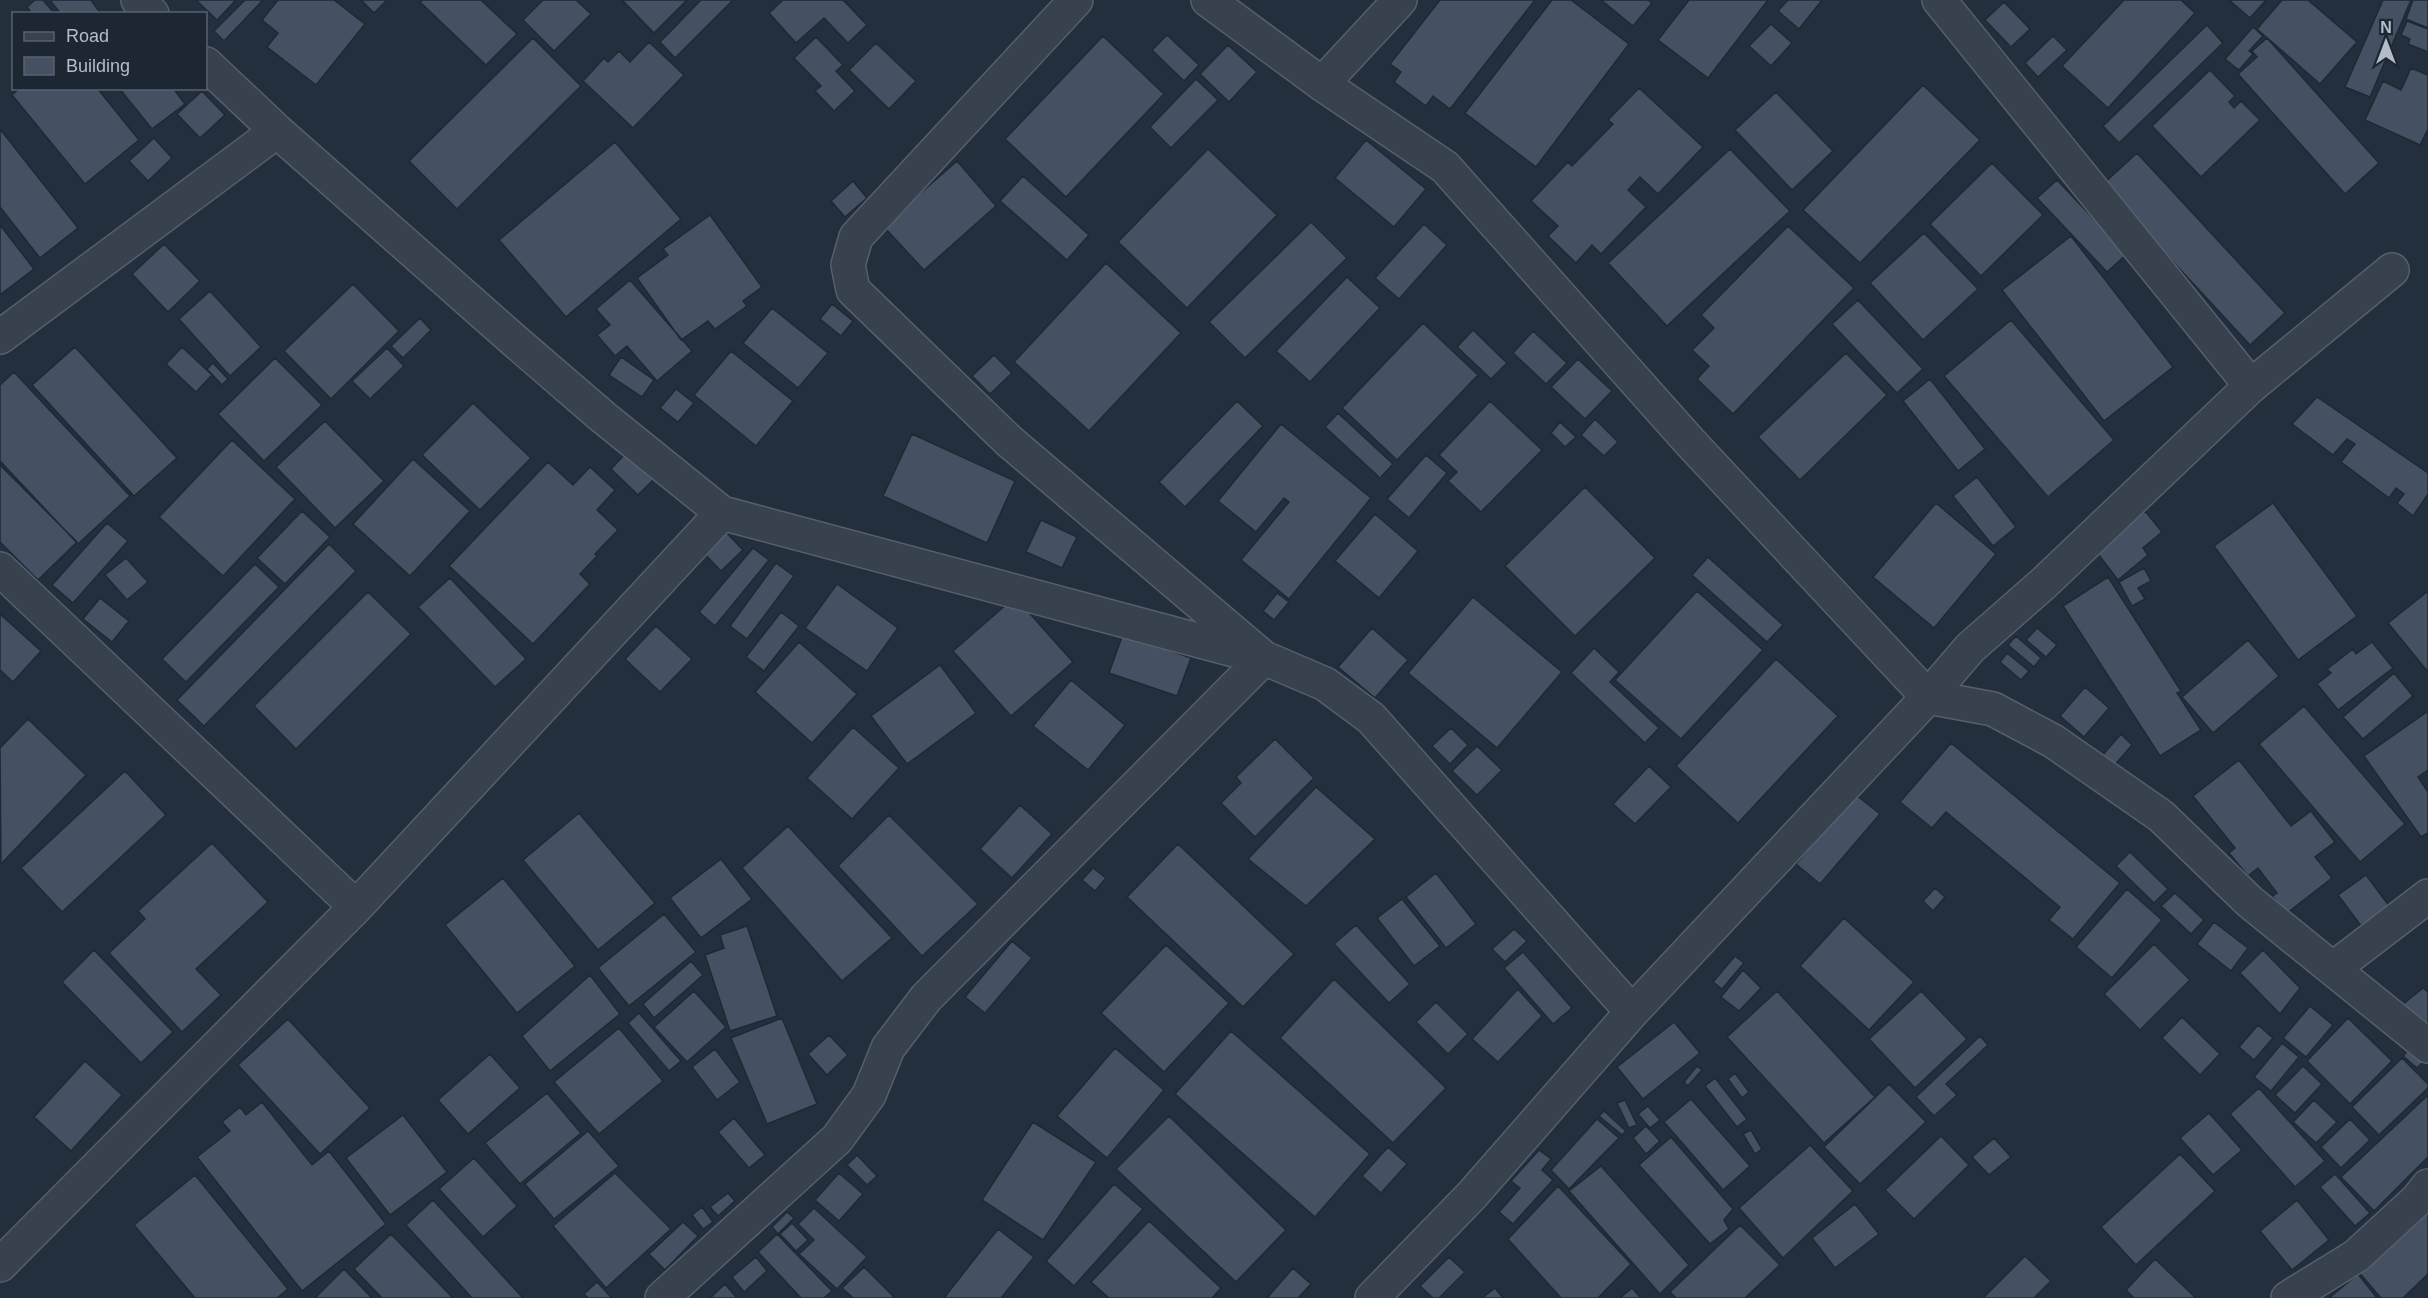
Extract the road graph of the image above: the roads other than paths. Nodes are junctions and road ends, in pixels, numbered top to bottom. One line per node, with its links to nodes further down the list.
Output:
1 (138, 0): 6 (street)
2 (1076, 0): 15 (street)
3 (1208, 0): 8 (street)
4 (1400, 0): 8 (street)
5 (1939, 0): 12 (street)
6 (150, 12)
7 (207, 65): 9 (street)
8 (1322, 84): 16 (street)
9 (277, 131): 11 (street); 13 (street)
10 (2392, 270): 12 (street)
11 (0, 338)
12 (2251, 386): 16 (street)
13 (723, 513): 15 (street); 18 (street)
14 (0, 569): 18 (street)
15 (1264, 658): 20 (street); 24 (street)
16 (1928, 697): 19 (street); 20 (street)
17 (2428, 896): 19 (street)
18 (356, 907): 23 (street)
19 (2334, 968): 21 (street)
20 (1632, 1012): 25 (street)
21 (2428, 1046)
22 (2428, 1186): 26 (street)
23 (0, 1265)
24 (662, 1298)
25 (1372, 1298)
26 (2288, 1298)

